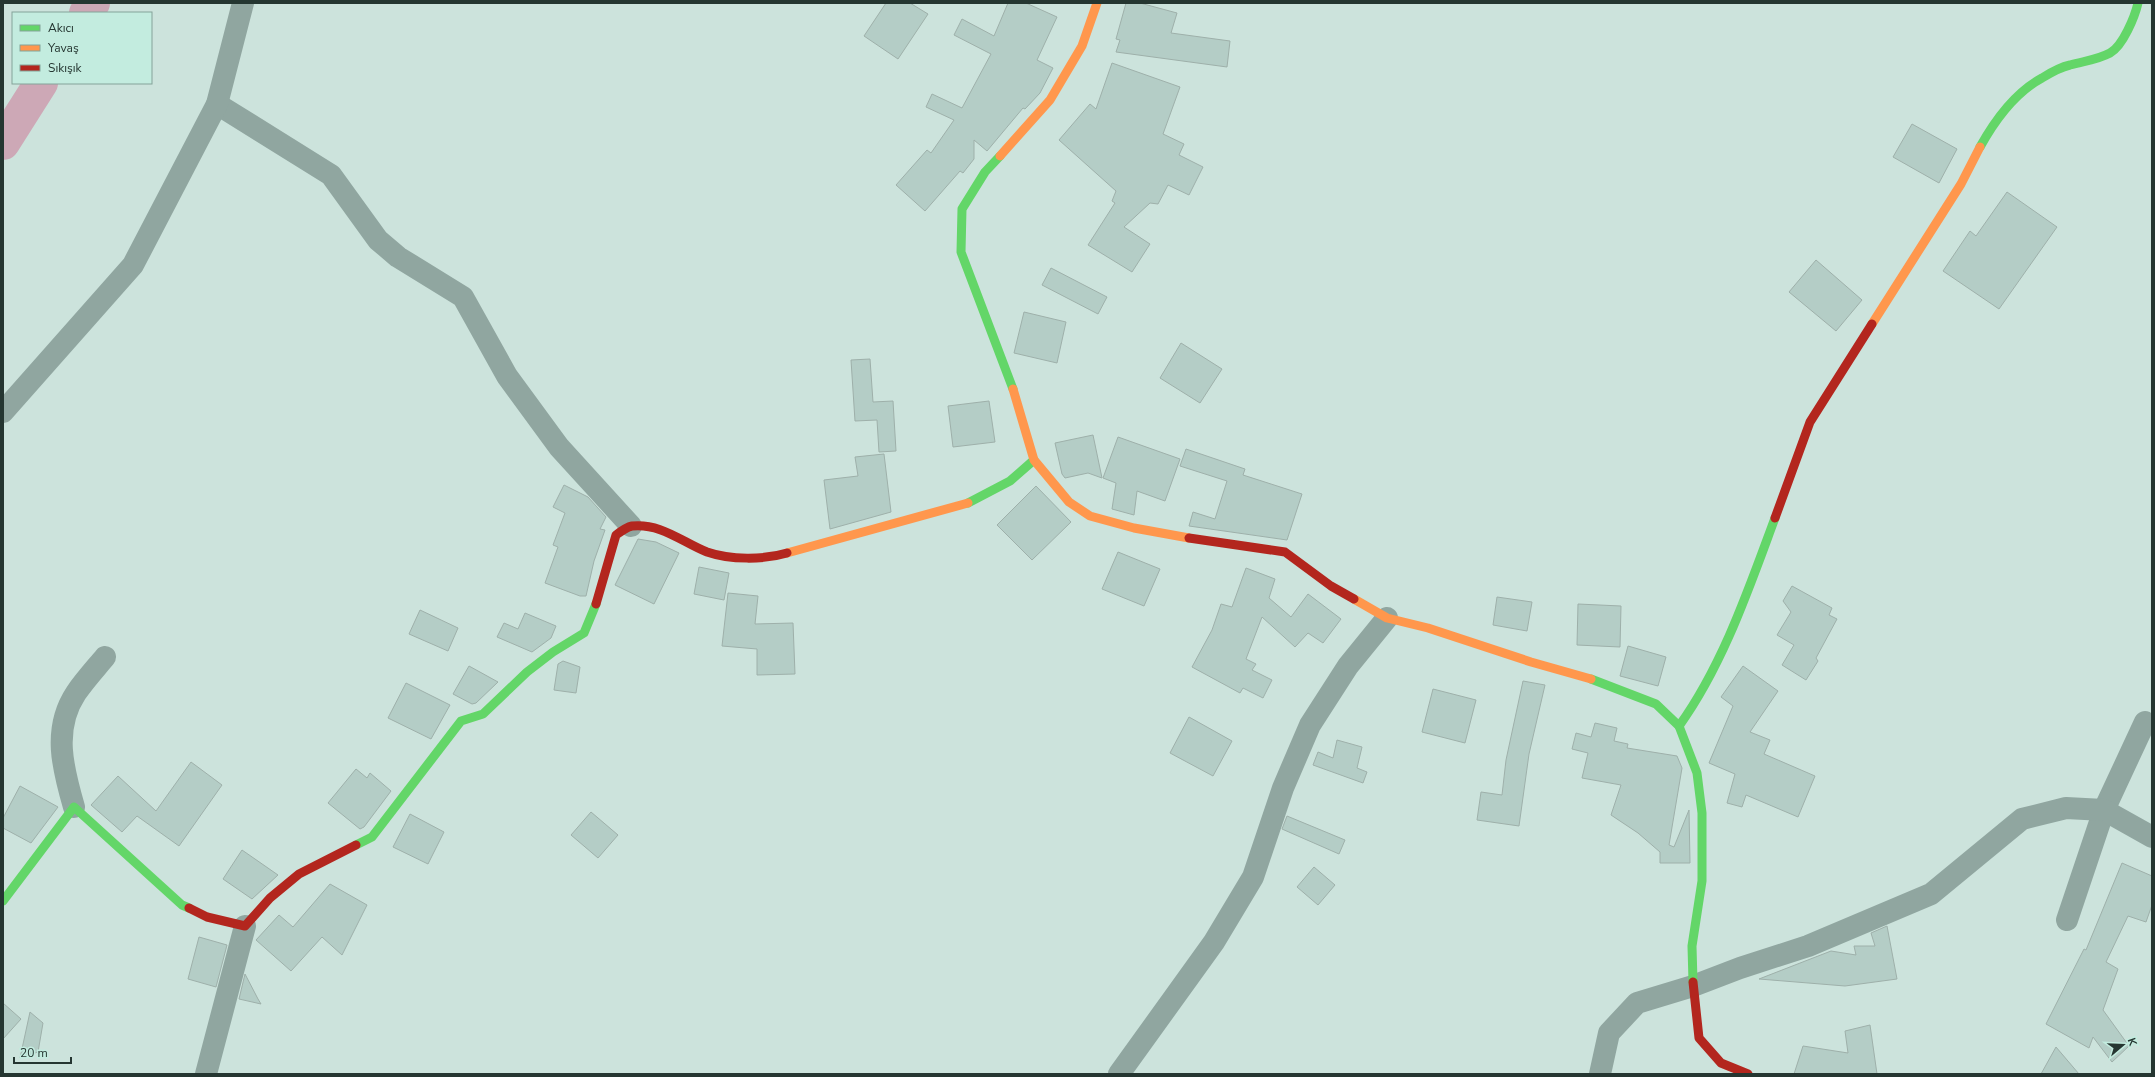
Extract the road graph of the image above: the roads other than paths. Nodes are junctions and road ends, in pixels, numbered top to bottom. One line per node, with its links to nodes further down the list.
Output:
1 (243, 3): 4 (street)
2 (1097, 3): 6 (street)
3 (2138, 3): 11 (street)
4 (217, 104): 5 (street); 7 (street)
5 (3, 412)
6 (1034, 460): 7 (street); 8 (street)
7 (631, 526): 17 (street)
8 (1387, 618): 11 (street); 20 (street)
9 (105, 657): 12 (street)
10 (2145, 722): 13 (street)
11 (1679, 726): 18 (street)
12 (74, 807): 15 (street); 17 (street)
13 (2104, 810): 14 (street); 16 (street); 18 (street)
14 (2152, 837)
15 (3, 901)
16 (2067, 920)
17 (245, 926): 19 (street)
18 (1693, 986): 21 (street); 22 (street)
19 (206, 1074)
20 (1119, 1074)
21 (1600, 1074)
22 (1748, 1074)

